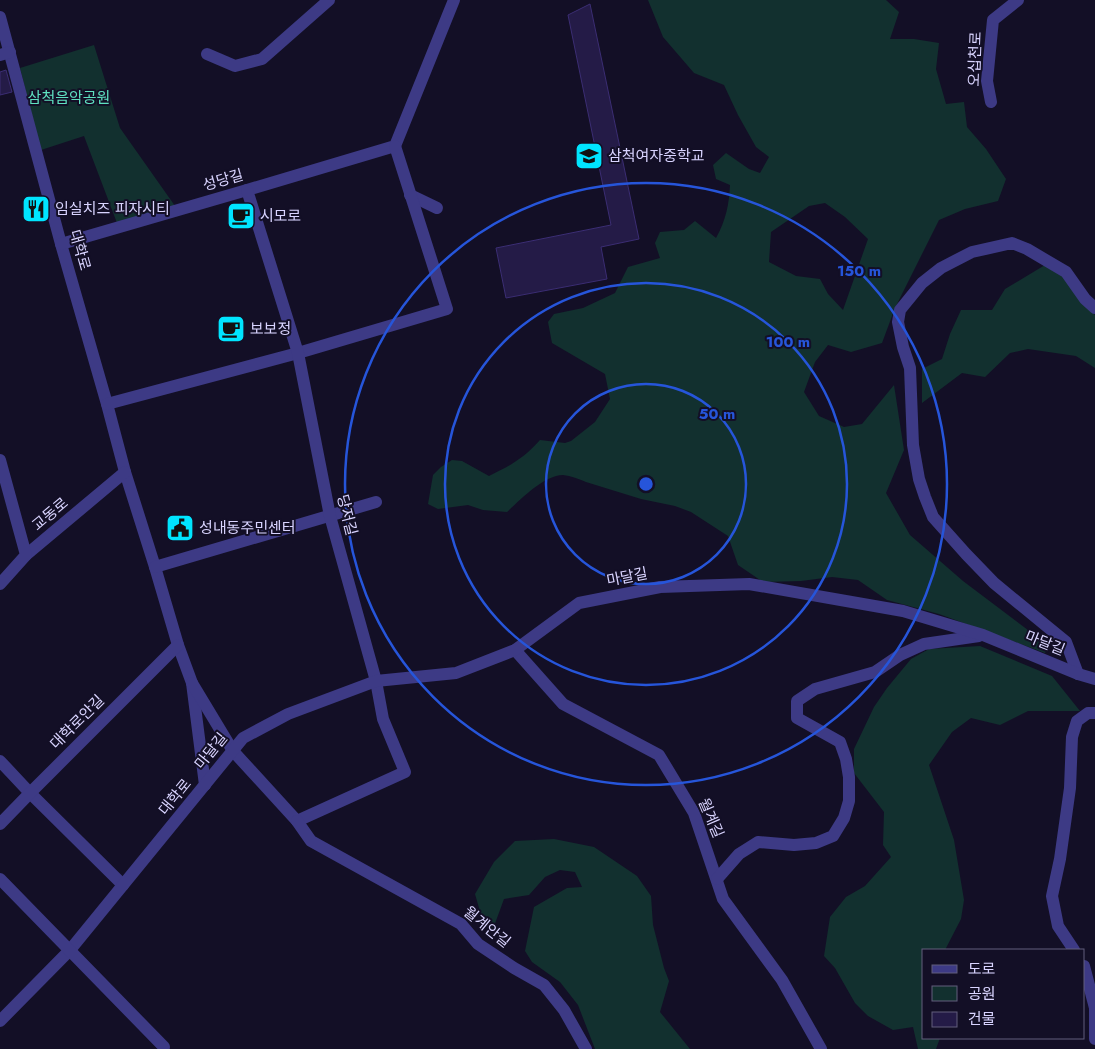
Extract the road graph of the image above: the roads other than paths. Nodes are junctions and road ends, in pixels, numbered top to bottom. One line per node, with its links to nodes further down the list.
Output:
1 (329, 0): 6 (street)
2 (454, 0): 8 (street)
3 (1018, 0): 7 (street, 오십천로)
4 (0, 17): 5 (street, 대학로)
5 (5, 53): 12 (street, 대학로)
6 (207, 54)
7 (991, 102)
8 (394, 146): 9 (street, 성당길); 10 (street)
9 (247, 190): 12 (street, 성당길); 14 (street, 당저길)
10 (410, 194): 11 (street); 14 (street)
11 (437, 208)
12 (61, 244): 15 (street, 대학로)
13 (1095, 308): 26 (street)
14 (298, 353): 15 (street); 19 (street, 당저길)
15 (107, 404): 17 (street, 대학로)
16 (0, 460): 20 (street)
17 (125, 472): 20 (street, 교동로); 21 (street, 대학로)
18 (376, 502): 19 (street)
19 (330, 516): 21 (street); 28 (street, 당저길)
20 (26, 555): 22 (street, 교동로)
21 (155, 567): 24 (street, 대학로)
22 (0, 584)
23 (983, 635): 25 (street, 마달길); 26 (street, 마달길); 38 (street)
24 (178, 644): 29 (street, 대학로); 34 (street, 대학로안길)
25 (515, 650): 28 (street, 마달길); 38 (street, 월계길)
26 (1078, 674): 27 (street, 마달길)
27 (1095, 679)
28 (376, 681): 31 (street, 마달길); 35 (street)
29 (192, 682): 31 (street, 대학로); 33 (street, 대학로)
30 (1095, 713): 40 (street)
31 (233, 751): 33 (street, 마달길); 35 (street, 월계안길)
32 (0, 761): 34 (street)
33 (205, 785): 39 (street, 대학로)
34 (30, 793): 36 (street, 대학로안길); 39 (street)
35 (297, 821): 46 (street, 월계안길)
36 (0, 824)
37 (0, 879): 41 (street)
38 (717, 879): 47 (street, 월계길)
39 (123, 886): 41 (street, 대학로)
40 (1073, 949)
41 (70, 950): 43 (street, 대학로); 45 (street)
42 (1085, 970): 44 (street)
43 (0, 1021)
44 (1095, 1039)
45 (164, 1047)
46 (586, 1049)
47 (821, 1049)

